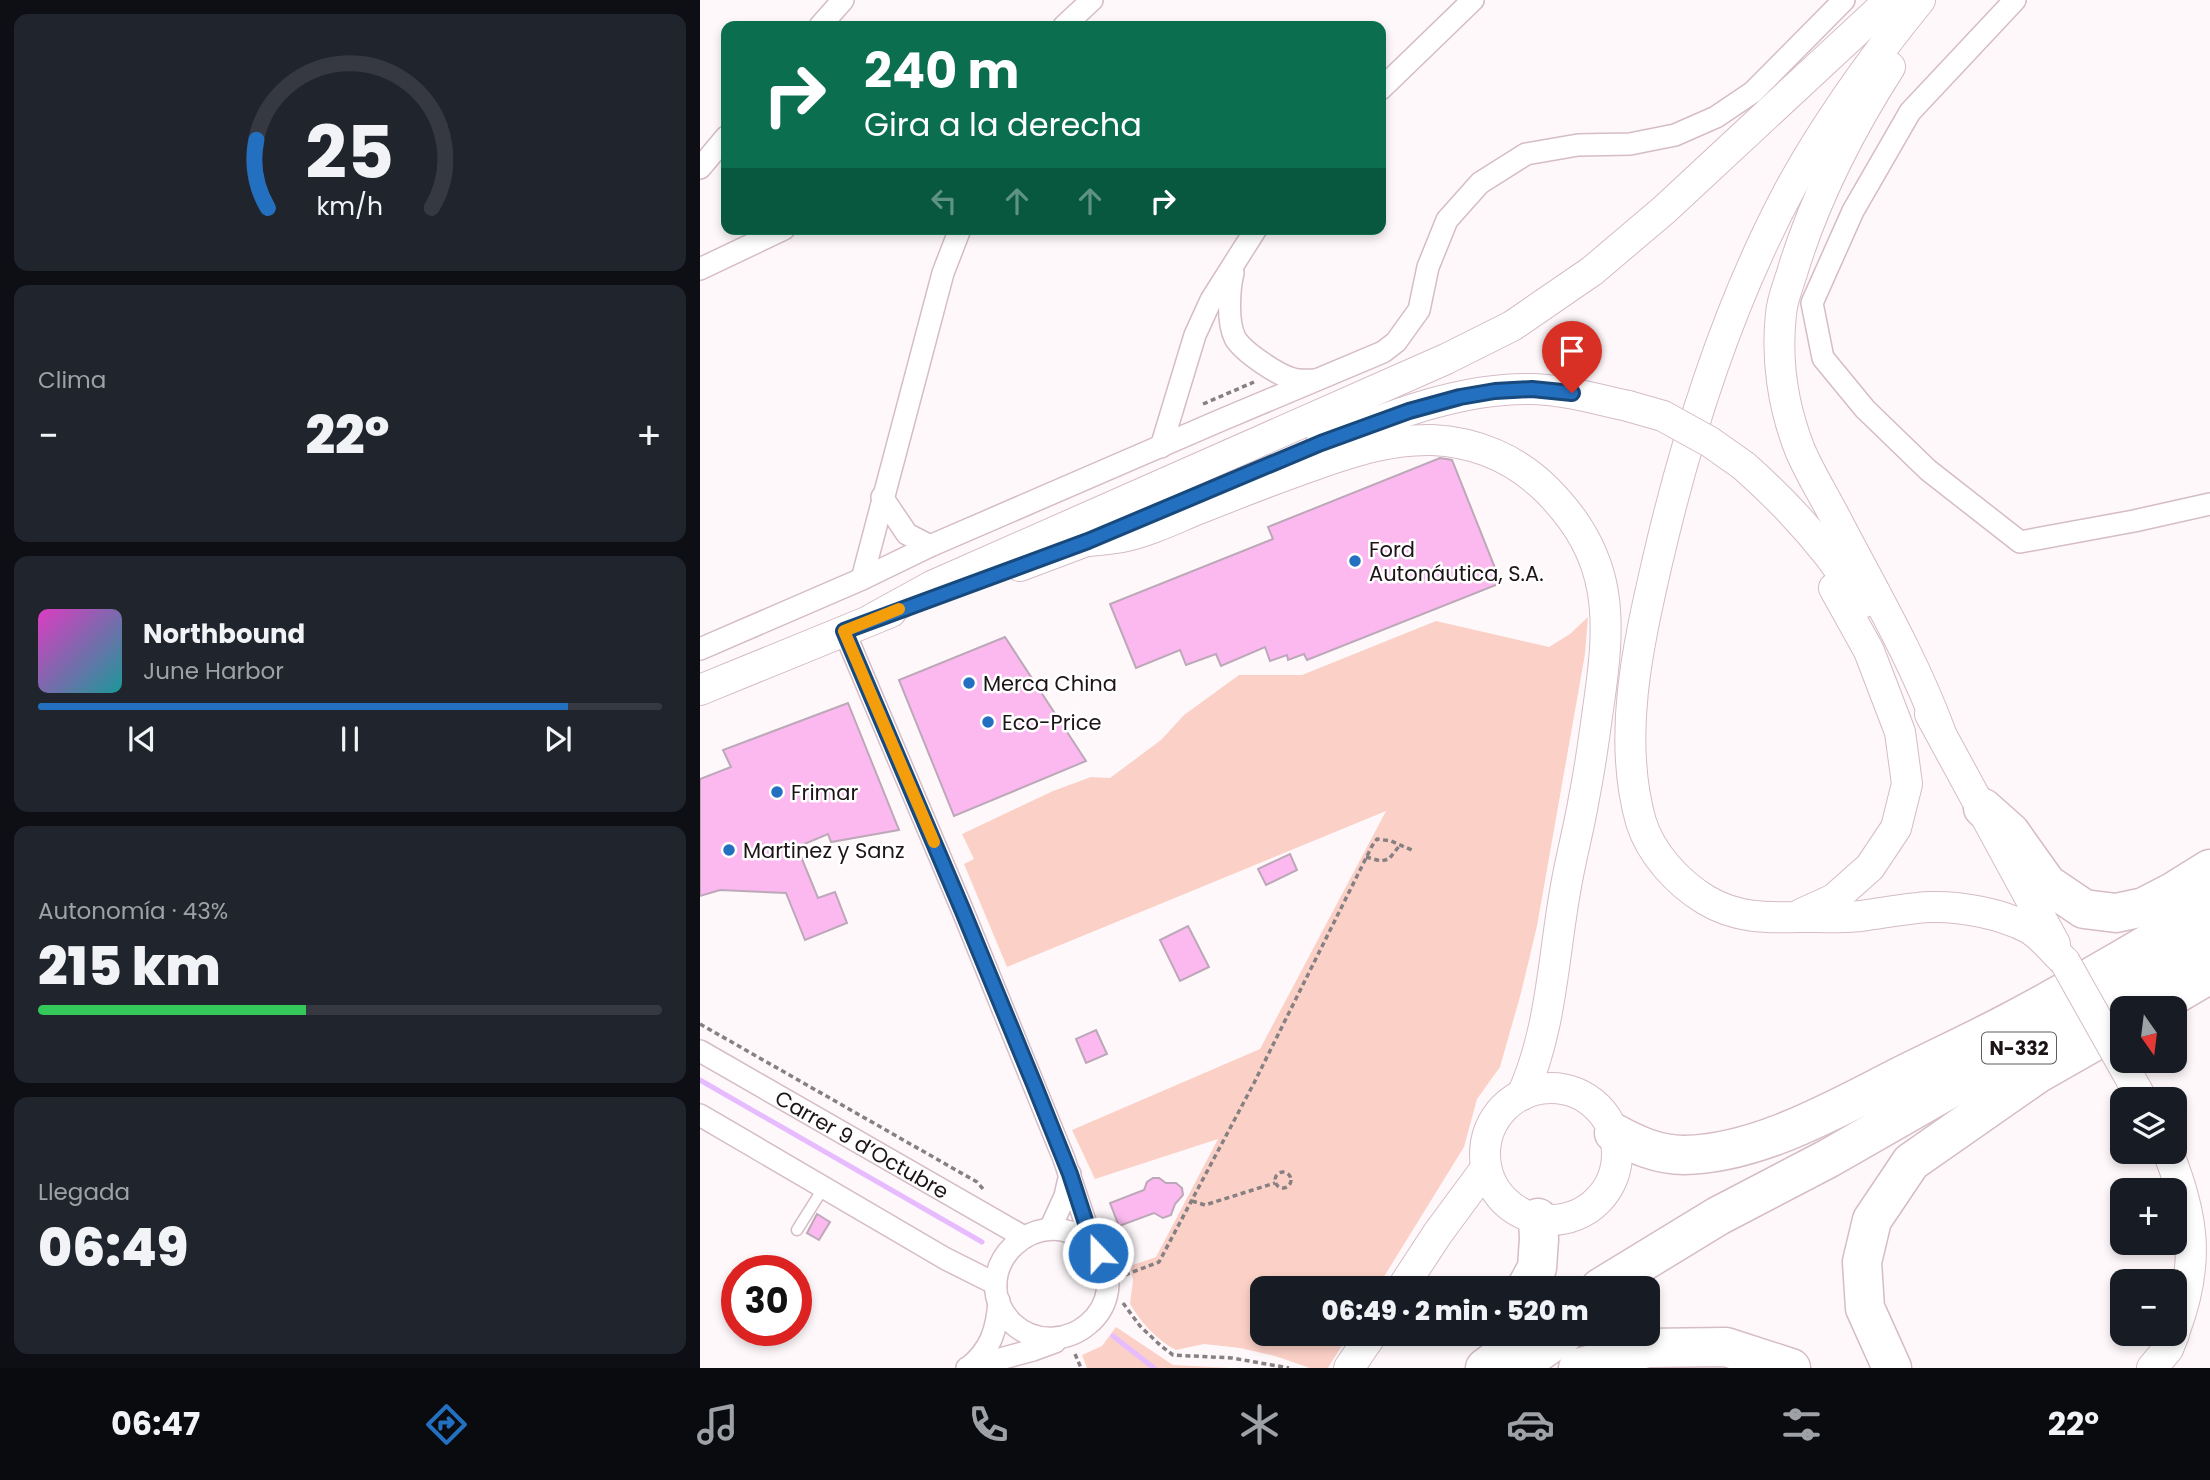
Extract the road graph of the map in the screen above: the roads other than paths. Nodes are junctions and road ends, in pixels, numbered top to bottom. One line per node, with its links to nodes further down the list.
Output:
1 (843, 0): 8 (street)
2 (1473, 0): 9 (street)
3 (1844, 0): 17 (street)
4 (1889, 0): 26 (main road)
5 (1920, 0): 18 (main road)
6 (1941, 0): 30 (main road)
7 (2015, 0): 21 (street)
8 (824, 21)
9 (1386, 84)
10 (721, 143): 11 (street)
11 (700, 167)
12 (770, 235): 16 (street)
13 (958, 235): 20 (street)
14 (1252, 235): 15 (street)
15 (1237, 260): 17 (street); 19 (street)
16 (703, 264)
17 (1318, 380): 19 (street)
18 (1697, 410): 31 (main road); 35 (main road)
19 (1161, 447): 24 (street)
20 (882, 497): 24 (street); 25 (street)
21 (2210, 504)
22 (1801, 523): 23 (main road, bridge); 30 (main road); 35 (main road)
23 (1088, 541): 26 (main road); 31 (main road)
24 (930, 546): 25 (street)
25 (862, 579): 28 (street)
26 (872, 619): 27 (main road)
27 (844, 631): 29 (main road); 49 (street)
28 (700, 649)
29 (700, 690)
30 (1940, 731): 32 (main road)
31 (1591, 759): 43 (main road)
32 (1983, 808): 33 (highway); 37 (main road)
33 (2210, 869)
34 (2210, 908): 45 (highway)
35 (1795, 917): 37 (main road)
36 (2210, 940): 46 (highway, N-332)
37 (2065, 962): 42 (main road, bridge)
38 (2210, 974): 39 (highway)
39 (2172, 996)
40 (2110, 1032): 75 (highway)
41 (700, 1051): 54 (street, Carrer 9 d’Octubre)
42 (2134, 1087)
43 (1522, 1095): 45 (main road); 48 (main road)
44 (700, 1115): 50 (street)
45 (1614, 1133): 51 (main road)
46 (1829, 1158): 58 (highway, N-332); 59 (highway, N-332)
47 (2173, 1164): 60 (main road)
48 (1486, 1168): 51 (main road); 56 (main road)
49 (1070, 1174): 52 (street); 55 (street)
50 (824, 1187): 53 (lane); 61 (street)
51 (1538, 1219): 57 (highway)
52 (1049, 1229): 54 (street); 55 (street)
53 (797, 1230)
54 (1024, 1237): 61 (street)
55 (1094, 1248): 62 (street)
56 (1410, 1276)
57 (1533, 1276)
58 (1620, 1276)
59 (1648, 1276)
60 (2187, 1291)
61 (998, 1293): 62 (street); 68 (street)
62 (1067, 1346): 68 (street)
63 (1364, 1346): 69 (main road)
64 (1478, 1346): 70 (highway)
65 (1515, 1346): 71 (highway)
66 (1547, 1346): 72 (highway)
67 (2169, 1346): 76 (main road)
68 (967, 1368)
69 (1349, 1368)
70 (1455, 1368)
71 (1485, 1368)
72 (1516, 1368)
73 (1578, 1368): 74 (highway)
74 (1791, 1368)
75 (1892, 1368)
76 (2152, 1368)

